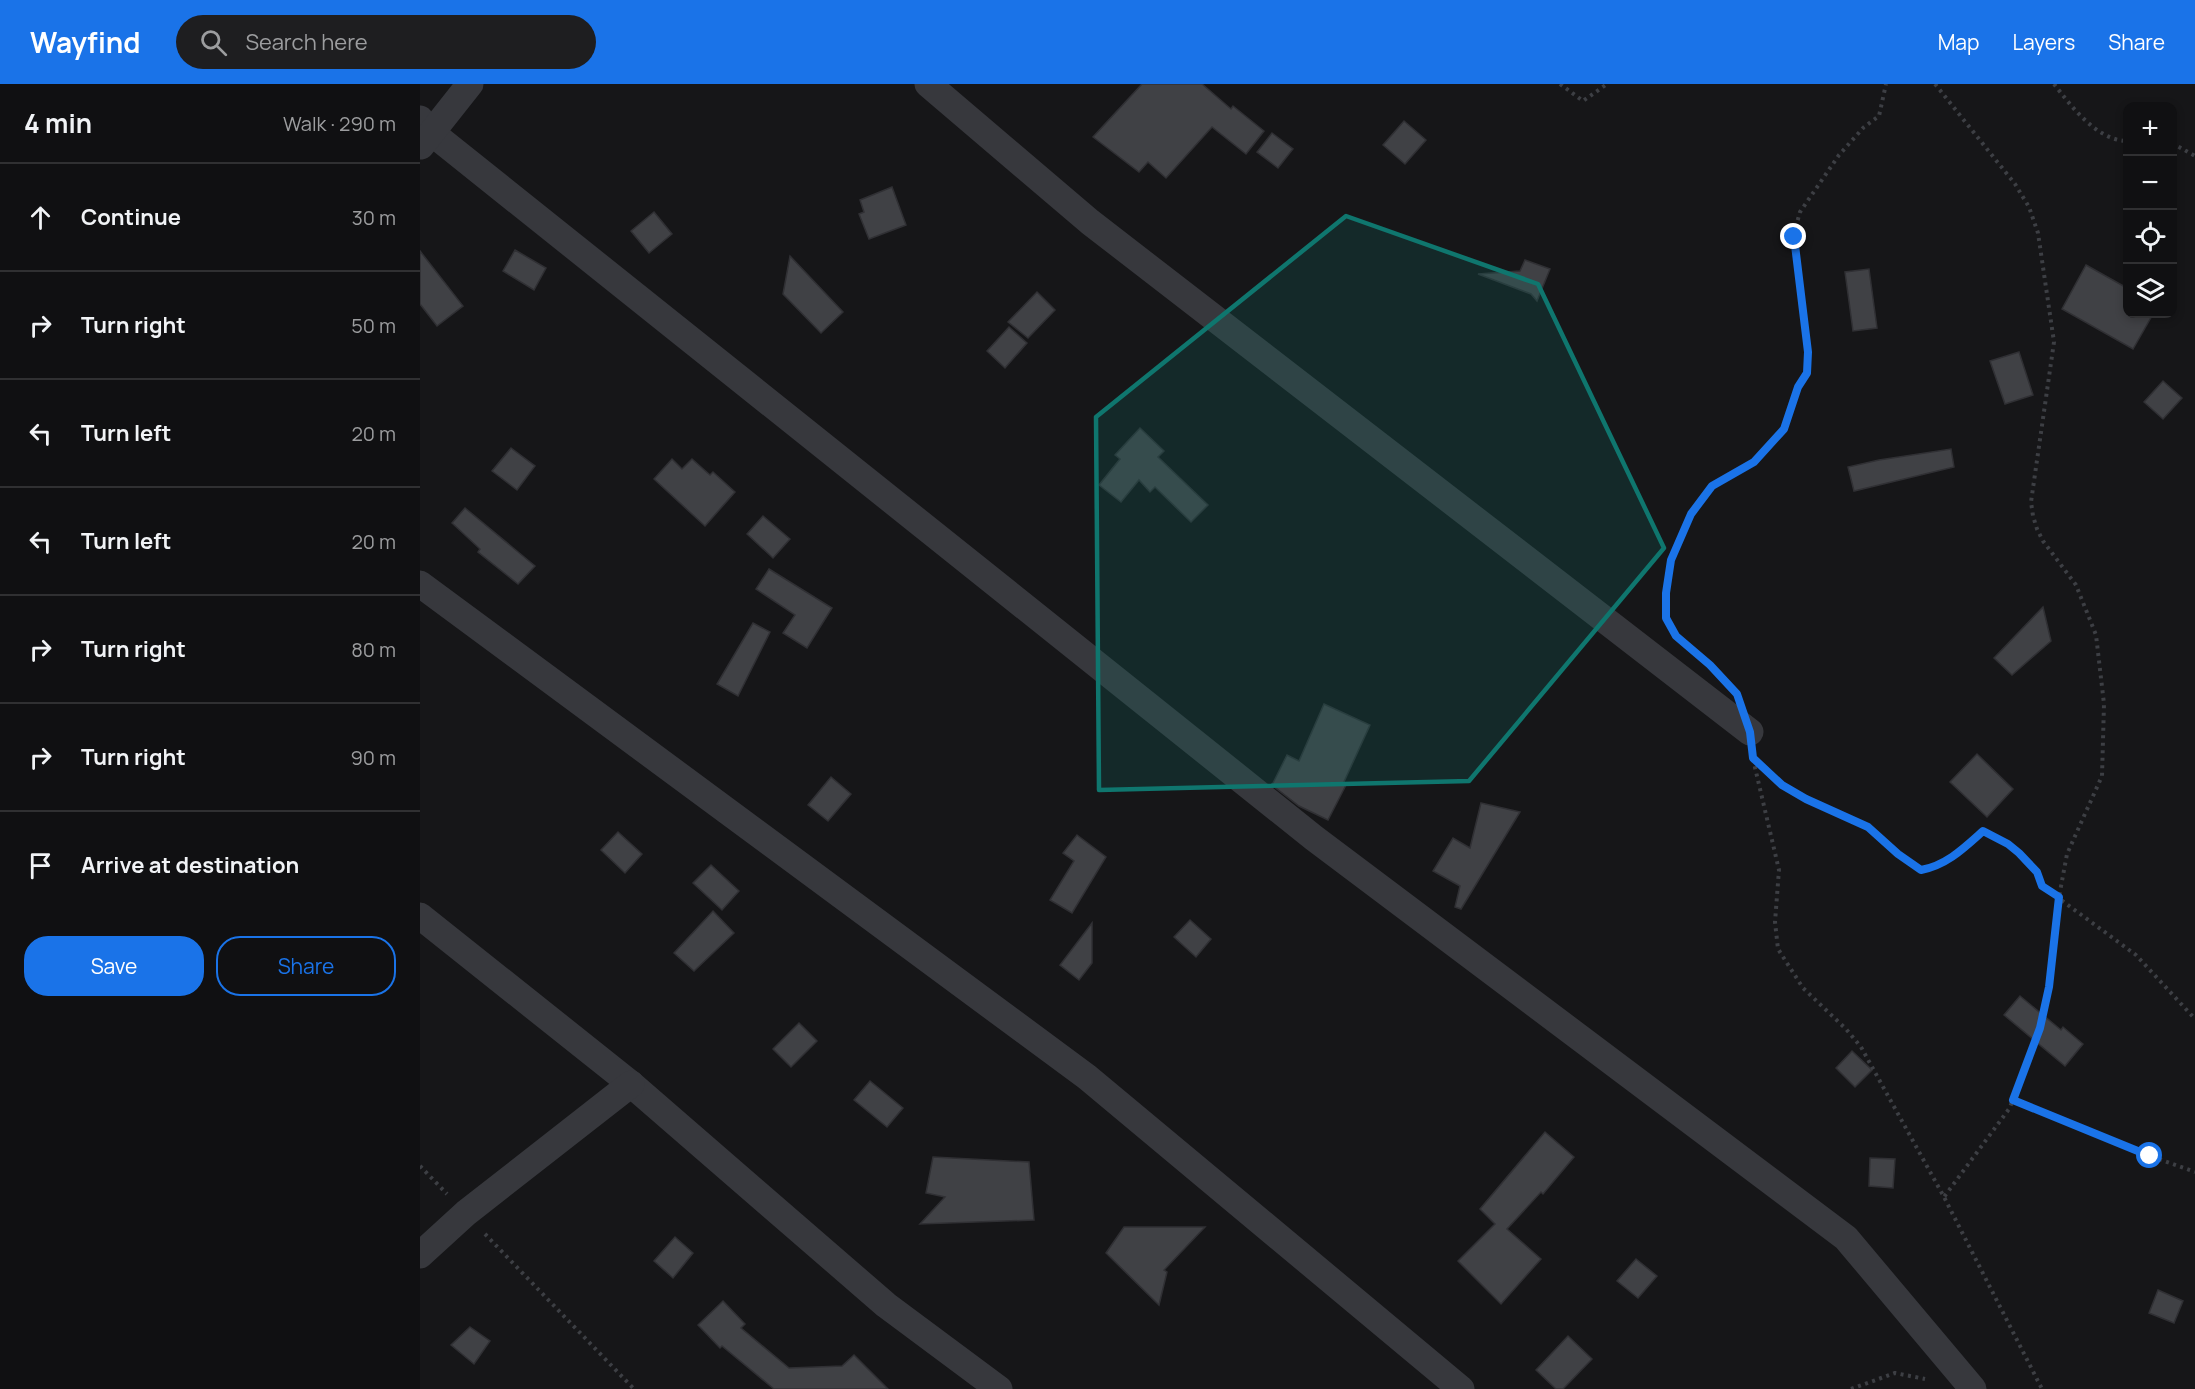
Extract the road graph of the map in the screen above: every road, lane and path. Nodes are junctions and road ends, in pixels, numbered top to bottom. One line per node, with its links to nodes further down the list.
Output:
1 (470, 84): 8 (street)
2 (928, 84): 14 (street)
3 (1560, 84): 4 (path)
4 (1607, 84)
5 (1886, 84): 13 (path)
6 (1935, 84): 15 (path)
7 (2054, 84): 9 (path)
8 (424, 133): 30 (street)
9 (2123, 141)
10 (2177, 146): 11 (path)
11 (2195, 156)
12 (420, 584): 28 (street)
13 (1685, 643)
14 (1751, 745): 15 (path); 22 (path)
15 (2059, 897): 17 (path); 19 (path)
16 (420, 916): 18 (street)
17 (2195, 1019)
18 (631, 1084): 23 (street); 27 (street)
19 (2013, 1100): 21 (path); 22 (path)
20 (420, 1166): 23 (path)
21 (2195, 1172)
22 (1944, 1197): 31 (path)
23 (466, 1213): 24 (street); 26 (path)
24 (420, 1255)
25 (1928, 1380): 29 (path)
26 (634, 1389)
27 (999, 1389)
28 (1461, 1389)
29 (1851, 1389)
30 (1973, 1389)
31 (2042, 1389)

